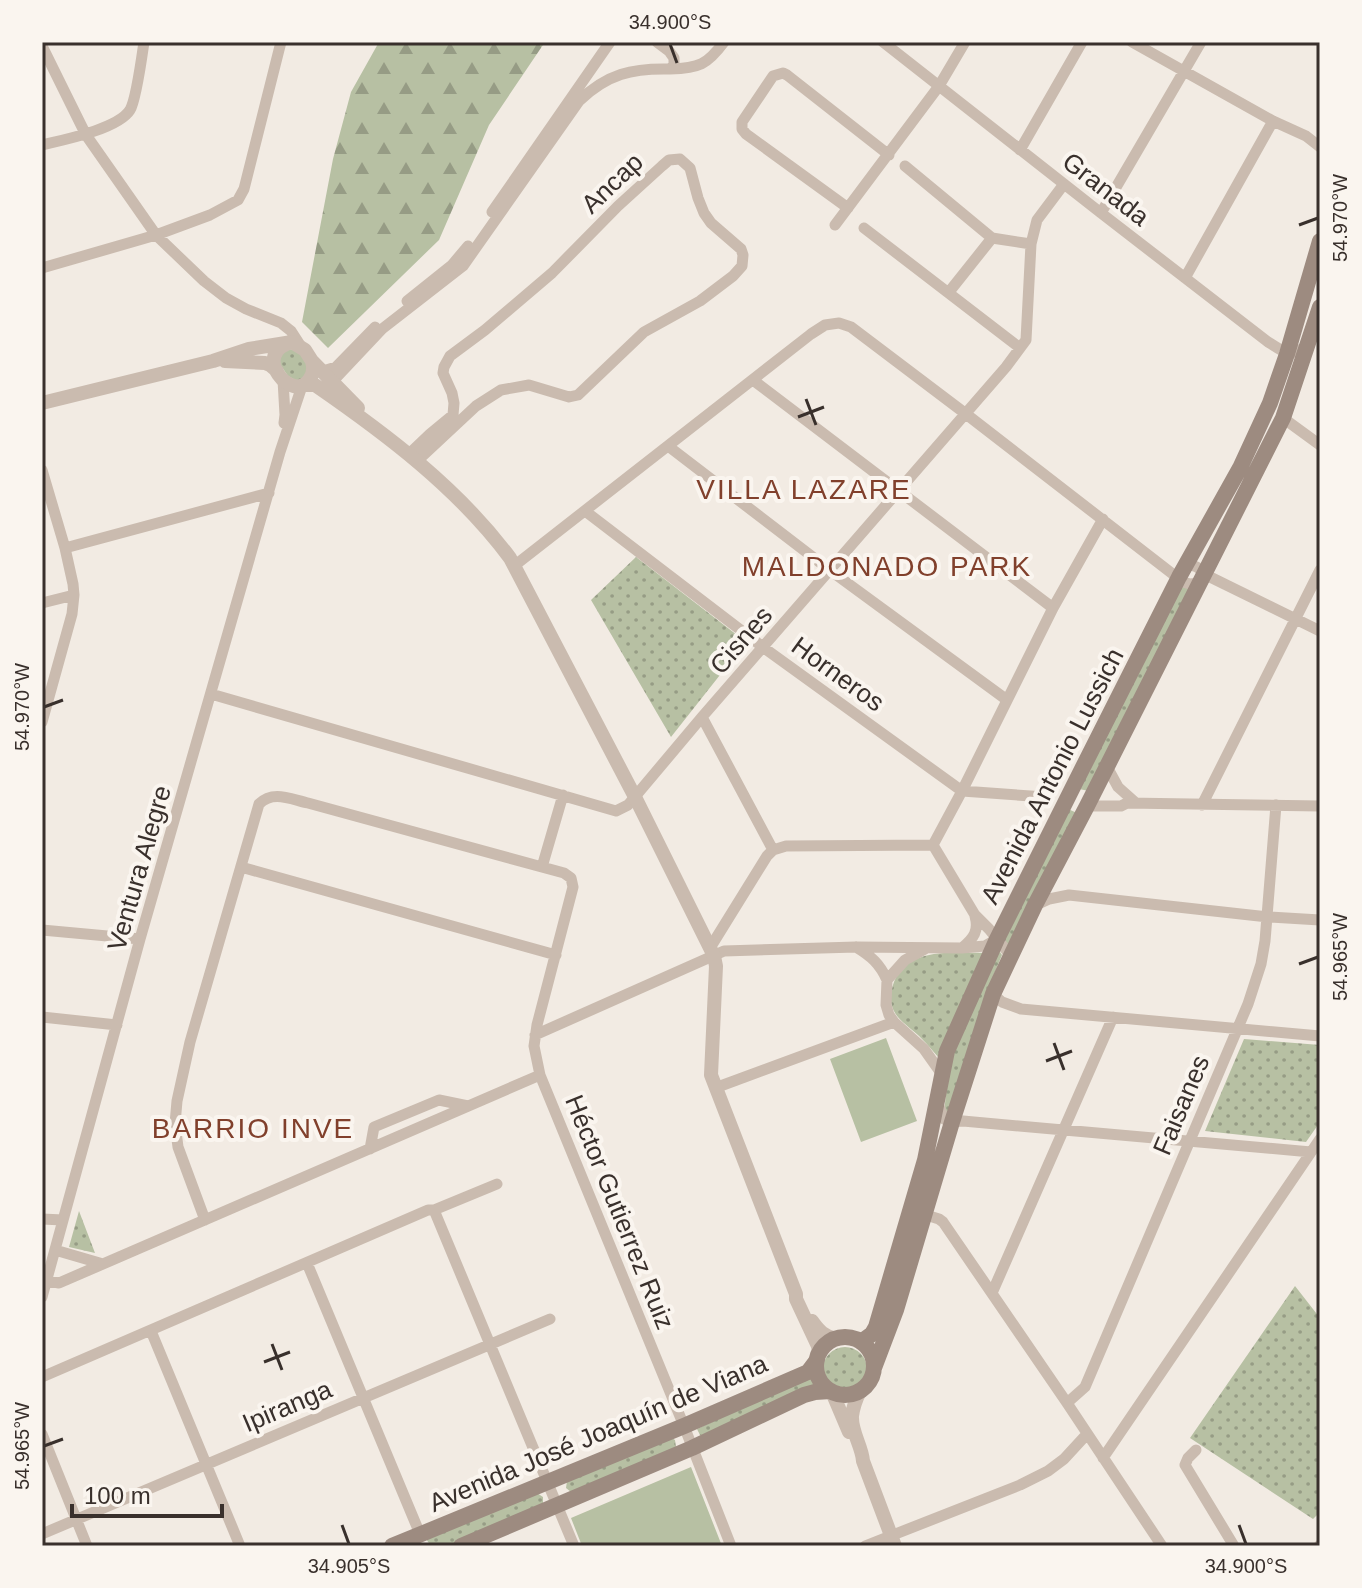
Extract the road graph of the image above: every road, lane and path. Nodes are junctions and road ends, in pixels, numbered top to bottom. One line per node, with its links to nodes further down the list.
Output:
1 (144, 42): 18 (street)
2 (281, 42): 29 (street)
3 (610, 42): 12 (street)
4 (657, 42): 13 (street)
5 (724, 42): 13 (street)
6 (883, 42): 16 (street, Granada)
7 (965, 42): 16 (street)
8 (1082, 42): 21 (street)
9 (1132, 42): 14 (street)
10 (1201, 42): 14 (street)
11 (42, 46): 18 (street)
12 (595, 64): 15 (street); 42 (street)
13 (670, 69): 15 (street)
14 (1184, 71): 17 (street); 26 (street)
15 (610, 77): 42 (street)
16 (939, 86): 21 (street, Granada); 22 (street)
17 (1273, 121): 20 (street); 34 (street)
18 (86, 135): 19 (street); 29 (street)
19 (42, 145)
20 (1320, 147)
21 (1020, 150): 24 (street, Granada)
22 (889, 155): 25 (street); 25 (street)
23 (905, 166): 30 (street)
24 (1064, 184): 26 (street, Granada); 32 (street)
25 (848, 208): 27 (street)
26 (1101, 213): 34 (street, Granada)
27 (835, 225)
28 (864, 228): 35 (street)
29 (156, 235): 33 (street); 37 (street)
30 (992, 238): 32 (street); 35 (street)
31 (1320, 241): 40 (main road, Avenida Antonio Lussich)
32 (1031, 244): 39 (street)
33 (42, 268)
34 (1185, 278): 40 (street, Granada)
35 (949, 292): 39 (street)
36 (1320, 307): 38 (main road, Avenida Antonio Lussich)
37 (296, 344): 41 (street); 42 (street); 43 (street)
38 (1308, 346): 40 (street); 48 (main road, Avenida Antonio Lussich)
39 (1020, 348): 47 (street, Cisnes)
40 (1287, 354): 64 (main road, Avenida Antonio Lussich)
41 (213, 361): 43 (street); 46 (street)
42 (323, 371): 45 (street); 45 (street); 50 (street)
43 (280, 375): 45 (street); 53 (street, Ventura Alegre)
44 (753, 380): 47 (street); 52 (street); 56 (street)
45 (307, 385): 50 (street); 53 (street, Ventura Alegre)
46 (42, 403)
47 (966, 414): 56 (street, Cisnes); 59 (street)
48 (1283, 418): 51 (street); 65 (main road, Avenida Antonio Lussich)
49 (456, 419): 49 (street, Ancap); 54 (street, Ancap)
50 (375, 426): 54 (street)
51 (1320, 445)
52 (668, 446): 58 (street); 63 (street)
53 (280, 452): 57 (street, Ventura Alegre)
54 (412, 458): 61 (street)
55 (42, 470): 60 (street)
56 (899, 492): 63 (street, Cisnes); 68 (street)
57 (269, 493): 60 (street); 72 (street, Ventura Alegre)
58 (585, 511): 61 (street); 71 (street, Horneros)
59 (1103, 519): 64 (street); 68 (street)
60 (65, 548): 66 (street)
61 (514, 566): 80 (street)
62 (1320, 570): 69 (street)
63 (831, 571): 71 (street, Cisnes); 73 (street)
64 (1183, 571): 65 (street); 65 (street); 78 (main road, Avenida Antonio Lussich)
65 (1202, 579): 69 (street); 76 (main road, Avenida Antonio Lussich)
66 (74, 595): 67 (street); 75 (street)
67 (42, 603)
68 (1053, 608): 73 (street)
69 (1295, 618): 70 (street); 85 (street)
70 (1320, 631)
71 (764, 648): 74 (street, Cisnes); 77 (street, Horneros)
72 (211, 694): 79 (street); 98 (street, Ventura Alegre)
73 (1007, 700): 77 (street)
74 (702, 717): 80 (street, Cisnes); 88 (street)
75 (42, 722)
76 (1106, 765): 82 (main road, Avenida Antonio Lussich); 83 (street)
77 (962, 791): 81 (street); 87 (street)
78 (1070, 794): 82 (street); 99 (main road, Avenida Antonio Lussich)
79 (563, 795): 80 (street); 90 (street)
80 (635, 797): 103 (street)
81 (1045, 797)
82 (1090, 801): 83 (street); 91 (main road, Avenida Antonio Lussich)
83 (1132, 803): 85 (street)
84 (1319, 804): 86 (street)
85 (1202, 805): 86 (street)
86 (1276, 805): 95 (street, Faisanes)
87 (933, 845): 88 (street); 94 (street)
88 (773, 850): 103 (street)
89 (241, 867): 90 (street); 104 (street); 131 (street)
90 (542, 867): 104 (street, Héctor Gutierrez Ruiz)
91 (1053, 871): 92 (street); 93 (main road, Avenida Antonio Lussich)
92 (1069, 895): 93 (street); 95 (street)
93 (1035, 905): 105 (main road, Avenida Antonio Lussich)
94 (975, 915): 99 (street); 102 (street)
95 (1268, 917): 96 (street); 112 (street, Faisanes)
96 (1320, 920)
97 (42, 930): 98 (street)
98 (140, 939): 111 (street, Ventura Alegre)
99 (997, 939): 102 (street); 105 (street); 115 (main road, Avenida Antonio Lussich)
100 (856, 947): 101 (street); 103 (street); 106 (street)
101 (929, 947): 102 (street); 106 (street)
102 (962, 948)
103 (712, 952): 113 (street); 117 (street)
104 (556, 955): 113 (street, Héctor Gutierrez Ruiz)
105 (1011, 956): 107 (main road, Avenida Antonio Lussich)
106 (887, 980): 110 (street)
107 (993, 994): 109 (street); 120 (main road, Avenida Antonio Lussich)
108 (42, 1017): 111 (street)
109 (1113, 1017): 112 (street); 121 (street)
110 (894, 1022): 115 (street); 117 (street)
111 (117, 1025): 130 (street, Ventura Alegre)
112 (1239, 1028): 114 (street); 123 (street, Faisanes)
113 (535, 1035): 116 (street, Héctor Gutierrez Ruiz)
114 (1320, 1036)
115 (941, 1073): 118 (main road, Avenida Antonio Lussich)
116 (540, 1075): 119 (street); 151 (street, Héctor Gutierrez Ruiz)
117 (715, 1088): 137 (street)
118 (937, 1099): 120 (street); 142 (main road, Avenida Antonio Lussich)
119 (469, 1106): 124 (street); 124 (street)
120 (952, 1122): 121 (street); 128 (main road, Avenida Antonio Lussich)
121 (1063, 1129): 123 (street); 136 (street)
122 (1320, 1139): 125 (street)
123 (1189, 1140): 125 (street); 150 (street, Faisanes)
124 (370, 1149): 131 (street)
125 (1311, 1152): 156 (street)
126 (497, 1184): 127 (street)
127 (434, 1210): 133 (street); 143 (street)
128 (926, 1215): 136 (street); 145 (main road, Avenida Antonio Lussich)
129 (42, 1219): 130 (street)
130 (63, 1220): 132 (street, Ventura Alegre)
131 (205, 1220): 134 (street)
132 (55, 1250): 134 (street); 135 (street, Ventura Alegre)
133 (307, 1263): 140 (street); 149 (street)
134 (103, 1264): 135 (street)
135 (44, 1280): 138 (street, Ventura Alegre)
136 (992, 1293): 150 (street)
137 (796, 1294): 141 (street); 144 (street)
138 (42, 1297)
139 (550, 1319): 143 (street, Ipiranga)
140 (151, 1331): 146 (street); 158 (street)
141 (836, 1339): 142 (main road); 144 (main road)
142 (861, 1342): 145 (main road)
143 (490, 1344): 149 (street, Ipiranga); 159 (street)
144 (818, 1357): 147 (main road); 151 (main road, Avenida José Joaquín de Viana)
145 (874, 1368): 148 (main road)
146 (42, 1377)
147 (832, 1391): 148 (main road); 154 (main road, Avenida José Joaquín de Viana); 157 (street)
148 (860, 1391): 157 (street)
149 (362, 1398): 158 (street, Ipiranga); 163 (street)
150 (1067, 1403): 153 (street)
151 (684, 1426): 154 (street, Héctor Gutierrez Ruiz); 159 (main road, Avenida José Joaquín de Viana)
152 (42, 1434): 161 (street)
153 (1087, 1434): 156 (street); 164 (street)
154 (692, 1448): 160 (main road, Avenida José Joaquín de Viana); 170 (street, Héctor Gutierrez Ruiz)
155 (1196, 1450): 173 (street)
156 (1103, 1458): 172 (street)
157 (863, 1461): 164 (street)
158 (206, 1464): 161 (street, Ipiranga); 166 (street)
159 (547, 1481): 160 (street); 163 (main road, Avenida José Joaquín de Viana)
160 (557, 1505): 168 (main road, Avenida José Joaquín de Viana); 169 (street)
161 (76, 1519): 162 (street, Ipiranga); 165 (street)
162 (42, 1534)
163 (423, 1540): 167 (main road, Avenida José Joaquín de Viana)
164 (893, 1541): 171 (street)
165 (87, 1546)
166 (240, 1546)
167 (392, 1546)
168 (461, 1546)
169 (574, 1546)
170 (731, 1546)
171 (865, 1546)
172 (1162, 1546)
173 (1234, 1546)

